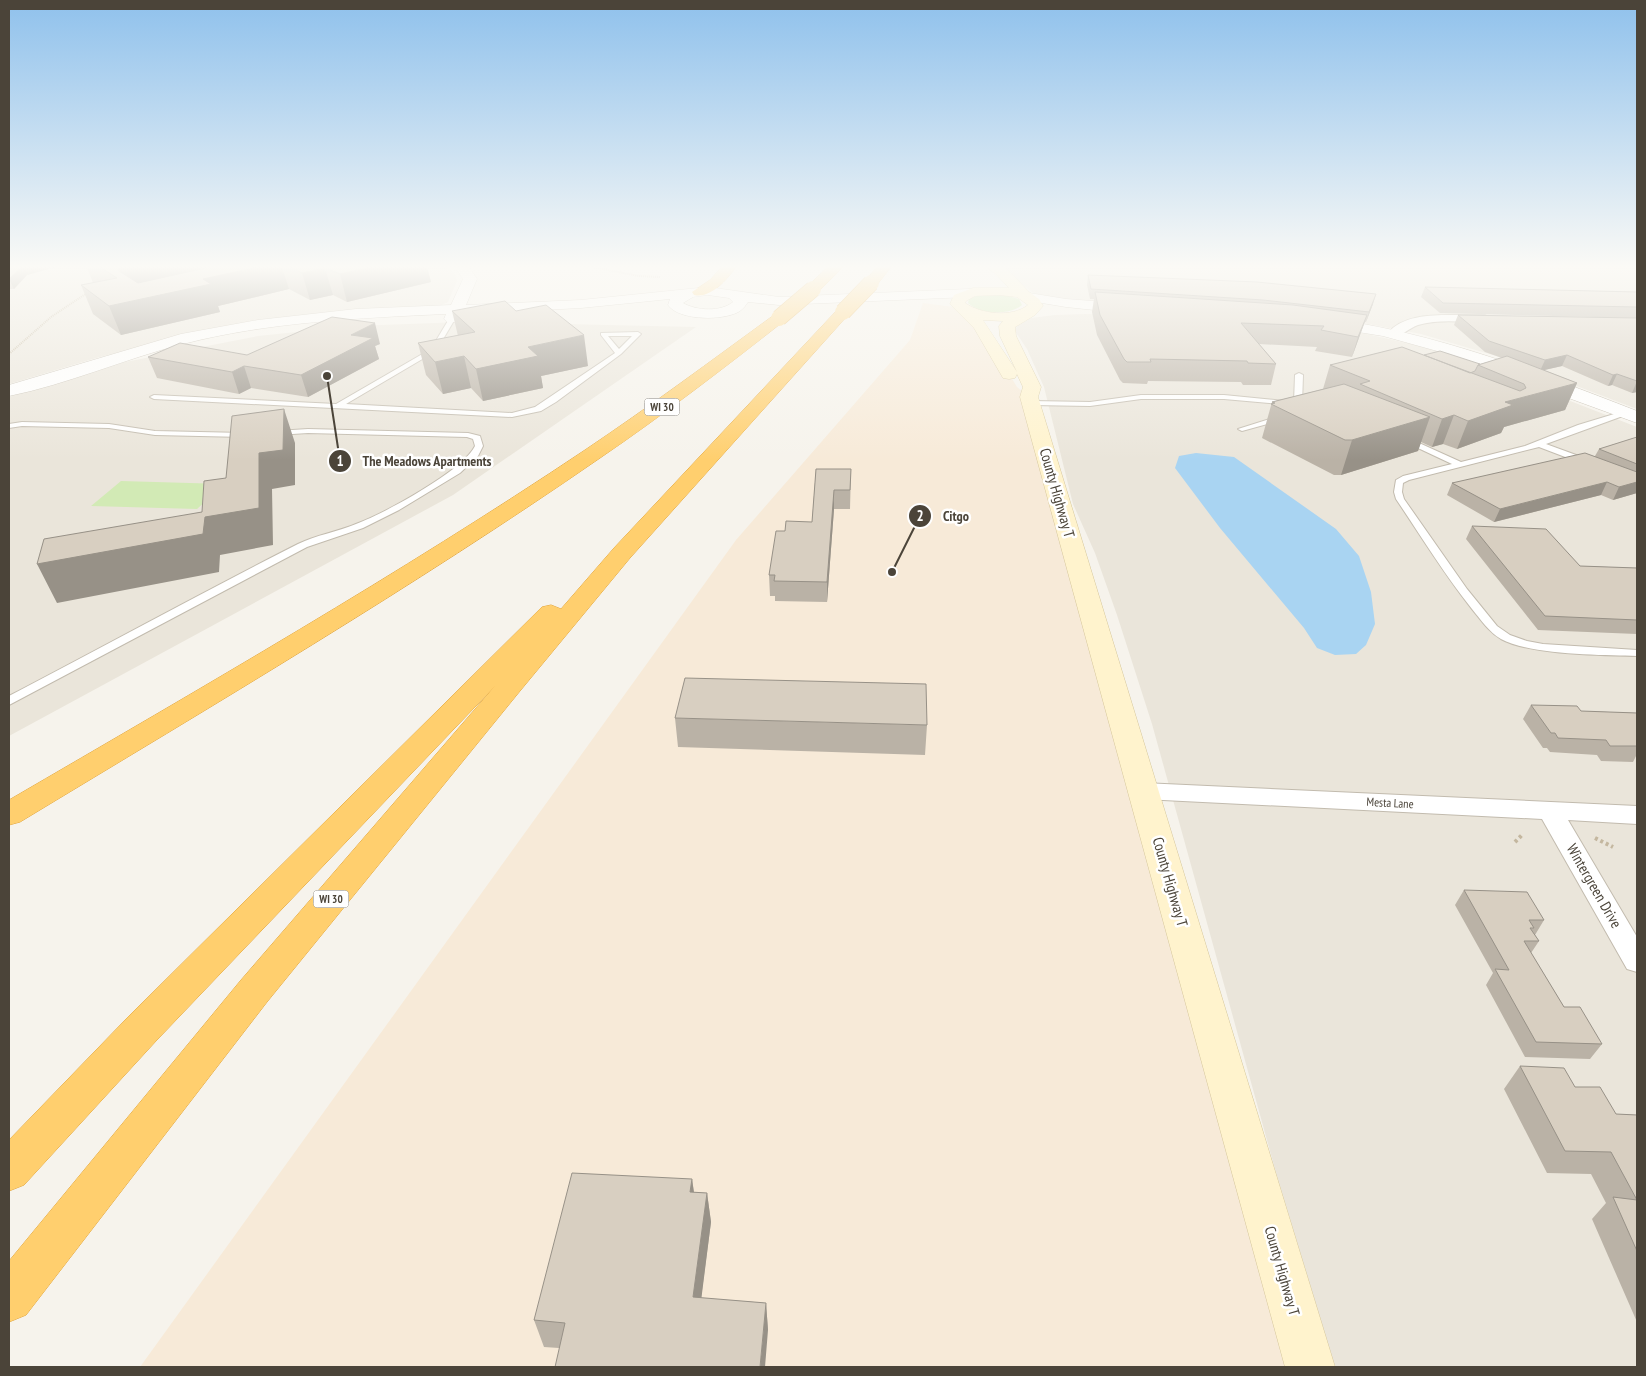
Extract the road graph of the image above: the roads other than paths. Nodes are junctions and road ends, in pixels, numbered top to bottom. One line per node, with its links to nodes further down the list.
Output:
1 (282, 331): 14 (street)
2 (445, 331): 19 (lane)
3 (761, 331): 34 (highway, WI 30, bridge)
4 (825, 331): 29 (highway, WI 30, bridge)
5 (983, 331): 16 (main road, County Highway T)
6 (1007, 331): 16 (main road, County Highway T)
7 (1377, 331): 9 (street)
8 (1398, 331): 9 (street)
9 (1394, 334): 11 (street)
10 (619, 353): 19 (lane)
11 (1520, 373): 13 (lane); 20 (street)
12 (1299, 375): 17 (lane)
13 (1503, 377)
14 (9, 391)
15 (154, 397): 19 (lane)
16 (1030, 400): 17 (lane); 32 (main road, County Highway T)
17 (1298, 404): 18 (lane); 22 (lane)
18 (1308, 405)
19 (338, 406)
20 (1632, 415): 26 (lane)
21 (9, 426): 24 (lane)
22 (1242, 430)
23 (271, 433): 31 (lane)
24 (253, 434)
25 (1399, 438): 27 (lane)
26 (1539, 444): 27 (lane); 28 (lane)
27 (1458, 464): 30 (lane)
28 (1594, 466)
29 (622, 553): 37 (highway); 38 (highway, WI 30)
30 (1637, 653)
31 (9, 701)
32 (1143, 790): 33 (street, Mesta Lane); 39 (main road, County Highway T)
33 (1550, 811): 35 (street, Mesta Lane); 36 (street, Wintergreen Drive)
34 (9, 814)
35 (1637, 815)
36 (1637, 961)
37 (9, 1170)
38 (9, 1298)
39 (1310, 1367)

